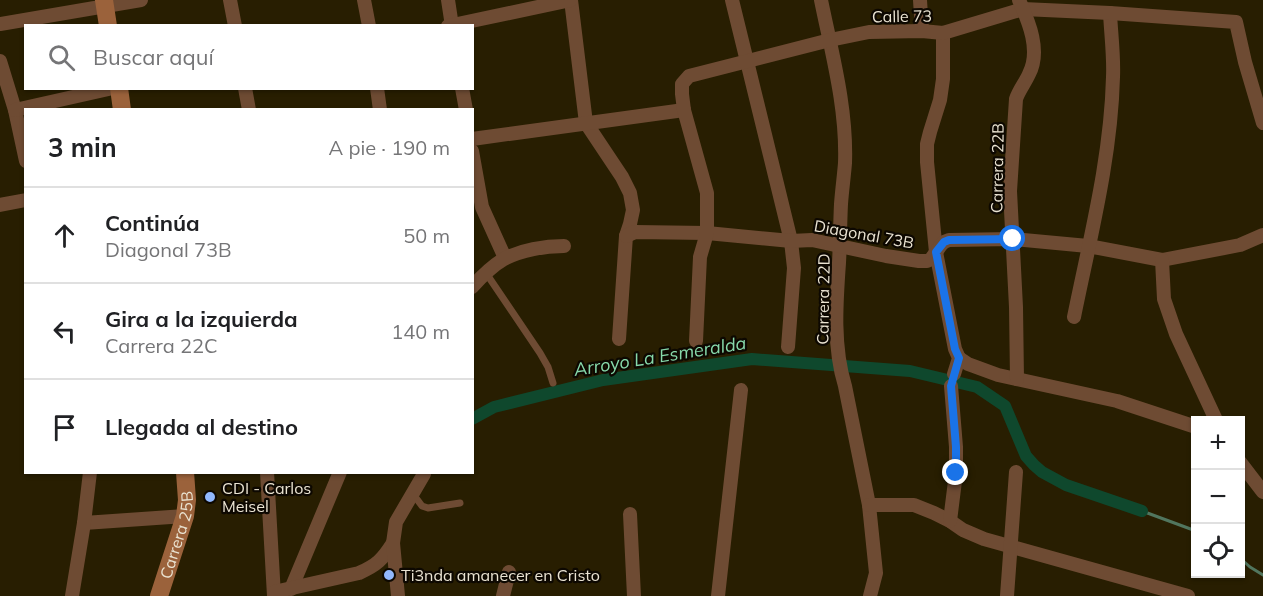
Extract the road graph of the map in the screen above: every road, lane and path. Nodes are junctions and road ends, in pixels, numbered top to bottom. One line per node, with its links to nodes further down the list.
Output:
1 (141, 0): 9 (street)
2 (230, 0): 14 (street)
3 (364, 0): 15 (street)
4 (448, 0): 16 (street)
5 (571, 0): 17 (street); 34 (street)
6 (732, 0): 21 (street)
7 (821, 0): 20 (street, Carrera 22D)
8 (920, 0): 18 (street)
9 (104, 3): 12 (street); 13 (street)
10 (1021, 4): 11 (street, Calle 73); 19 (street, Calle 73); 44 (street, Carrera 22B)
11 (1110, 13): 35 (street, Calle 73); 48 (street)
12 (0, 24)
13 (108, 24)
14 (235, 24)
15 (369, 24)
16 (451, 24)
17 (456, 24)
18 (922, 32): 19 (street, Calle 73); 20 (street, Calle 73)
19 (943, 33): 49 (street)
20 (830, 40): 21 (street, Calle 73); 47 (street, Carrera 22D)
21 (746, 60): 33 (street, Calle 73); 45 (street)
22 (0, 61): 32 (street)
23 (104, 90): 32 (street)
24 (119, 90): 28 (street)
25 (245, 90): 29 (street)
26 (377, 90): 30 (street)
27 (462, 90): 31 (street)
28 (122, 108)
29 (249, 108)
30 (380, 108)
31 (466, 108)
32 (15, 110): 37 (street)
33 (684, 110): 34 (street); 41 (street)
34 (586, 123): 36 (street); 43 (street)
35 (1263, 123)
36 (474, 138)
37 (24, 152)
38 (474, 162): 50 (street)
39 (24, 200): 40 (street)
40 (0, 205)
41 (707, 232): 43 (street, Diagonal 73B); 45 (street, Diagonal 73B); 56 (street)
42 (1263, 235): 51 (street, Diagonal 73B)
43 (626, 236): 55 (street)
44 (1013, 239): 48 (street, Diagonal 73B); 49 (street, Diagonal 73B); 59 (street, Carrera 22B)
45 (791, 241): 47 (street, Diagonal 73B); 57 (street)
46 (564, 246): 50 (street)
47 (840, 246): 49 (street, Diagonal 73B); 74 (street, Carrera 22D)
48 (1088, 246): 51 (street, Diagonal 73B); 54 (street)
49 (936, 252): 58 (street)
50 (505, 258): 52 (street)
51 (1162, 260): 62 (street)
52 (486, 273): 53 (street); 60 (lane)
53 (474, 285)
54 (1074, 317)
55 (619, 339)
56 (696, 341)
57 (788, 347)
58 (959, 358): 59 (street); 77 (street)
59 (1017, 379): 63 (street)
60 (553, 383)
61 (741, 390): 89 (street)
62 (1214, 416)
63 (1191, 425)
64 (1245, 469): 72 (street)
65 (1016, 472): 80 (street)
66 (90, 474): 78 (street)
67 (185, 474): 76 (street, Carrera 25B)
68 (267, 474): 83 (street)
69 (339, 474): 82 (street)
70 (424, 474): 71 (street)
71 (412, 492): 73 (lane); 79 (street)
72 (1263, 492)
73 (460, 502)
74 (869, 505): 77 (street); 90 (street, Carrera 22D)
75 (630, 514): 88 (street)
76 (185, 516): 78 (street); 85 (street, Carrera 25B)
77 (950, 520): 80 (street)
78 (84, 522): 84 (street)
79 (393, 543): 82 (street); 86 (street)
80 (1011, 547): 91 (street); 92 (street)
81 (509, 572): 87 (street)
82 (291, 589): 83 (street)
83 (274, 594)
84 (72, 596)
85 (159, 596)
86 (398, 596)
87 (503, 596)
88 (634, 596)
89 (718, 596)
90 (870, 596)
91 (1007, 596)
92 (1188, 596)

